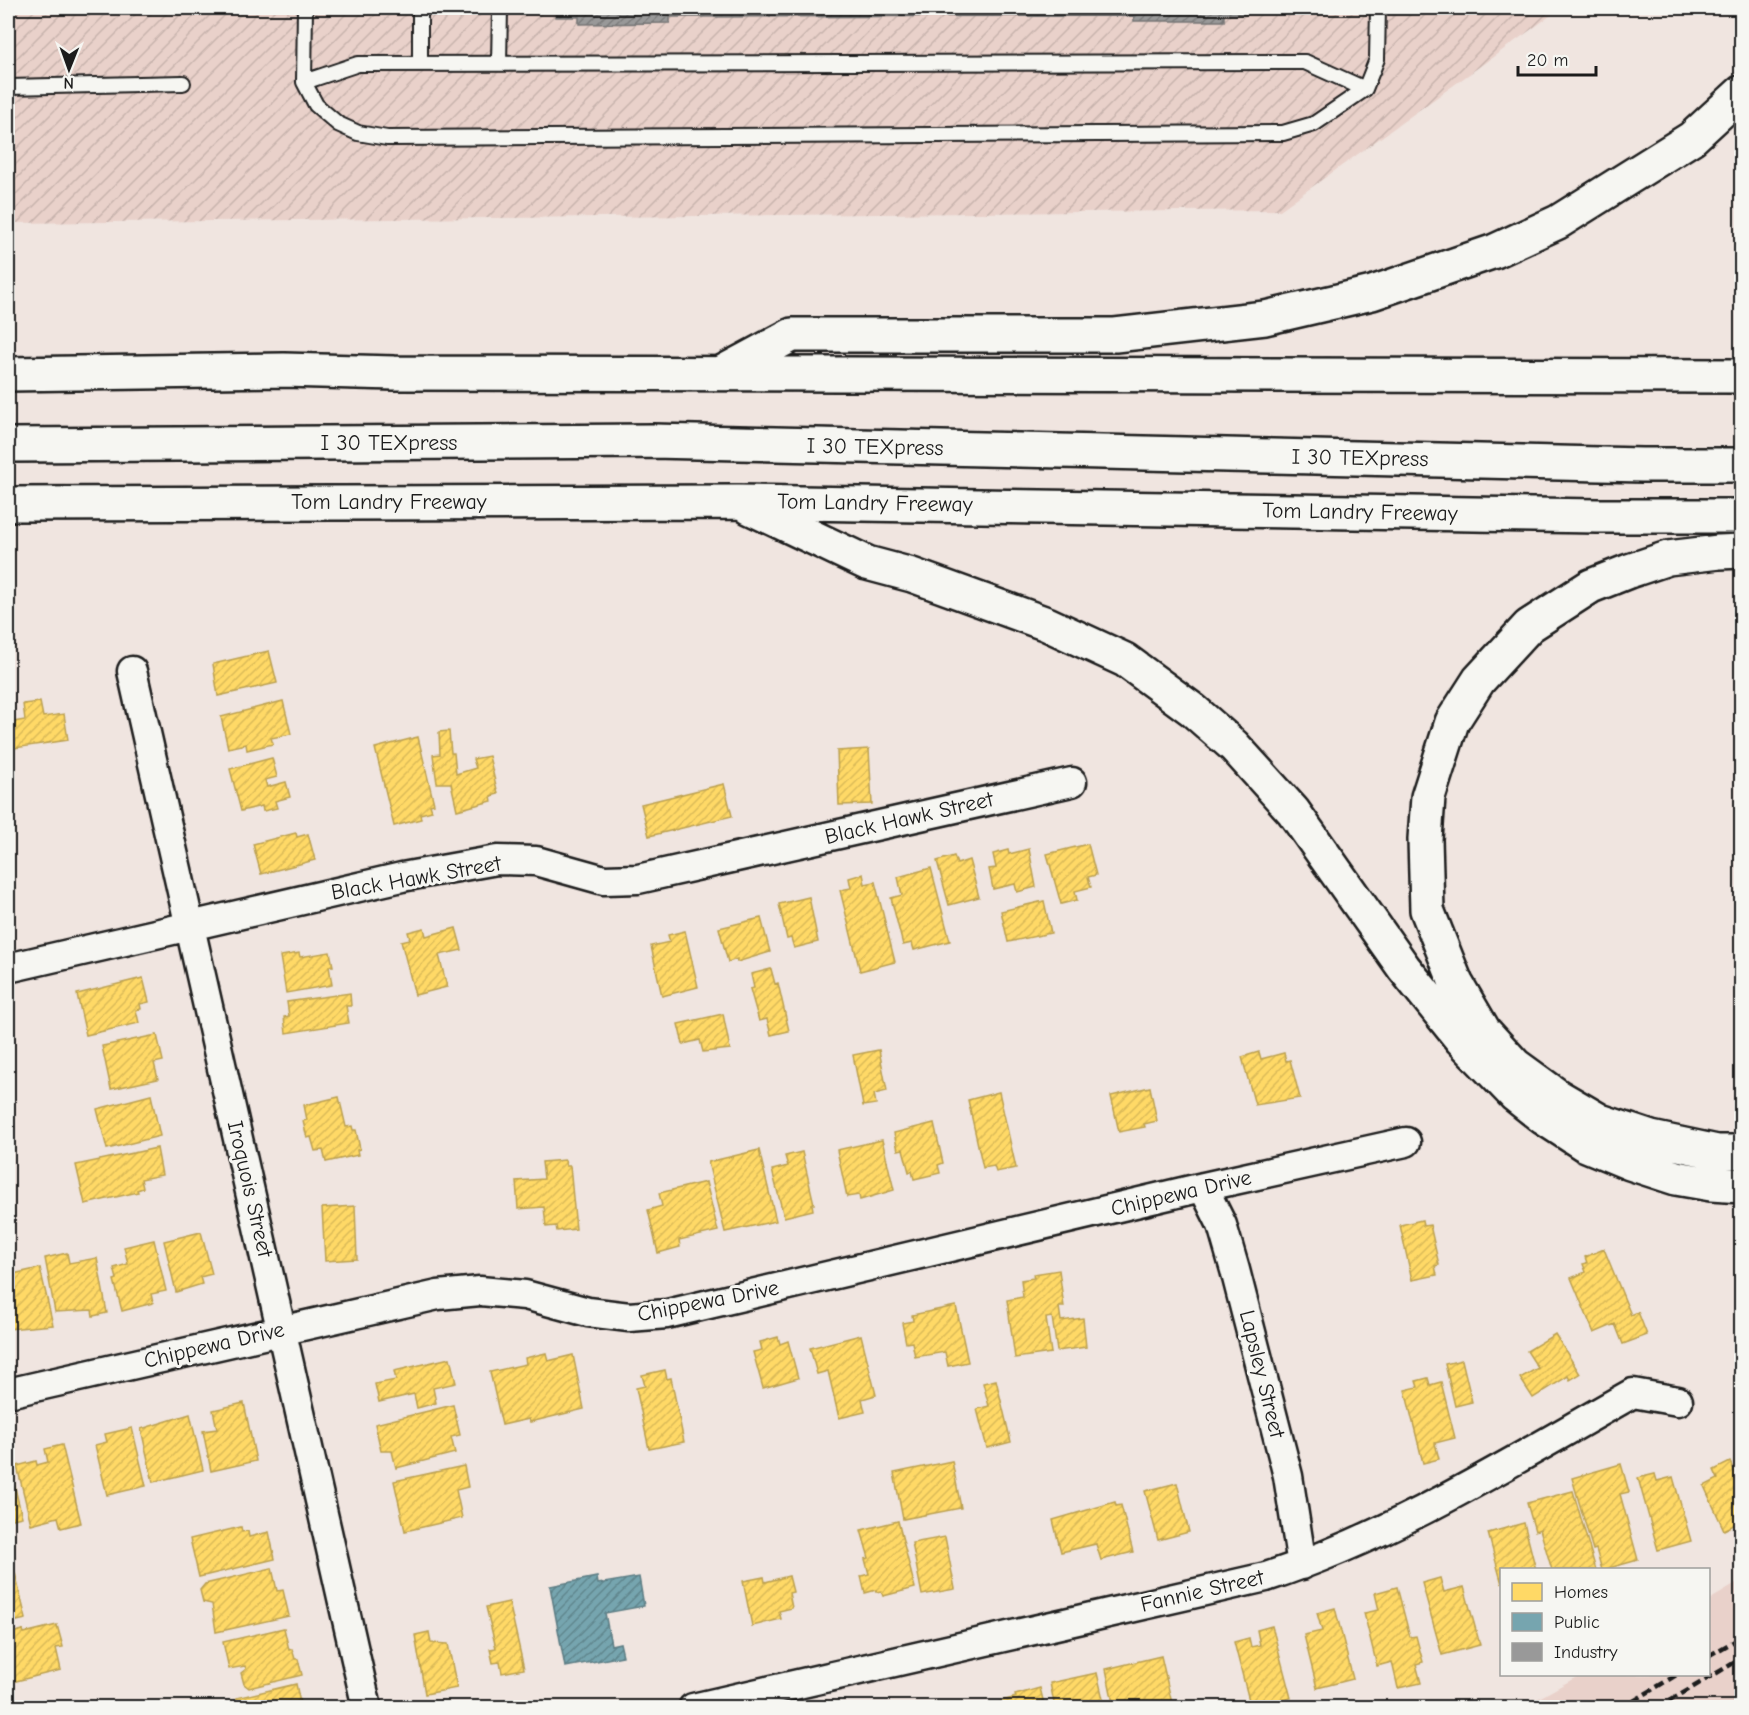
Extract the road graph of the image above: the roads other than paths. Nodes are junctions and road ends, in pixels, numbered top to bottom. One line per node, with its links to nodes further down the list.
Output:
1 (305, 8): 7 (lane)
2 (420, 8): 5 (lane)
3 (500, 8): 6 (lane)
4 (1378, 8): 10 (lane)
5 (420, 64): 6 (lane); 7 (lane)
6 (500, 64): 10 (lane)
7 (304, 82): 10 (lane)
8 (183, 83): 9 (lane)
9 (8, 87)
10 (1365, 89)
11 (1742, 92): 12 (highway)
12 (720, 373): 13 (highway); 14 (highway)
13 (8, 374)
14 (1742, 376)
15 (8, 445): 16 (highway, I 30 TEXpress)
16 (1742, 465)
17 (739, 502): 18 (highway, Tom Landry Freeway); 19 (highway, Tom Landry Freeway); 27 (highway)
18 (8, 504)
19 (1742, 516)
20 (1742, 551): 26 (highway)
21 (132, 671): 23 (street, Iroquois Street)
22 (1072, 782): 23 (street, Black Hawk Street)
23 (190, 925): 24 (street, Black Hawk Street); 29 (street, Iroquois Street)
24 (8, 968)
25 (1406, 1142): 28 (street, Chippewa Drive)
26 (1742, 1152)
27 (1742, 1186)
28 (1203, 1187): 29 (street, Chippewa Drive); 32 (street, Lapsley Street)
29 (282, 1329): 30 (street, Chippewa Drive); 33 (street, Iroquois Street)
30 (8, 1393)
31 (1678, 1401): 32 (street, Fannie Street)
32 (1302, 1565): 34 (street, Fannie Street)
33 (367, 1707)
34 (693, 1707)

